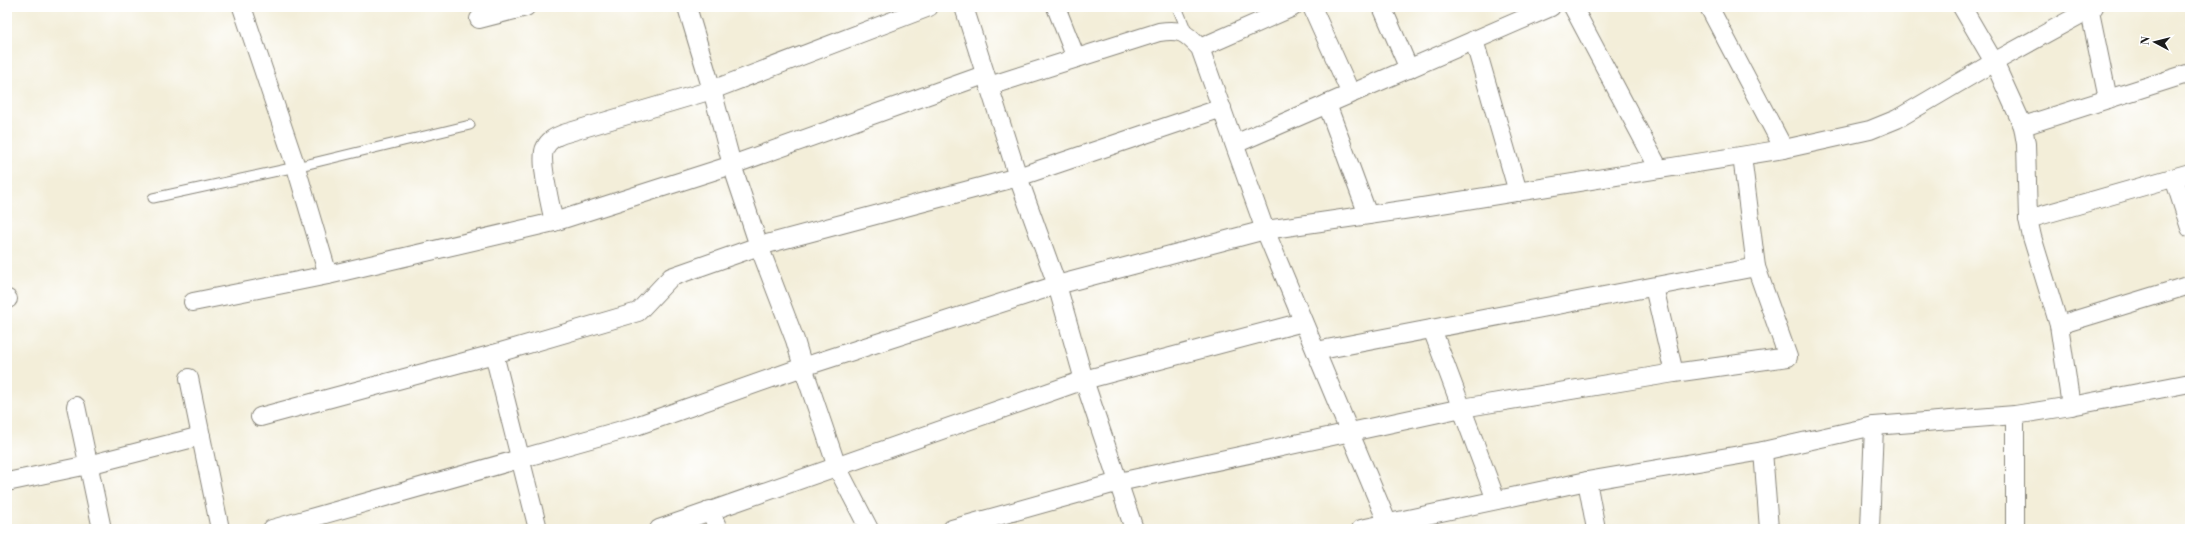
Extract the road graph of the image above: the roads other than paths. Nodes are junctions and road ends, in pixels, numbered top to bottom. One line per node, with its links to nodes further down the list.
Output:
1 (242, 7): 36 (street)
2 (526, 7): 16 (street)
3 (687, 7): 25 (street)
4 (929, 7): 25 (street)
5 (964, 7): 24 (street)
6 (1056, 7): 20 (street)
7 (1178, 7): 17 (lane)
8 (1293, 7): 19 (street)
9 (1312, 7): 26 (street)
10 (1382, 7): 22 (street)
11 (1551, 7): 18 (street)
12 (1573, 7): 37 (street)
13 (1709, 7): 33 (street)
14 (1962, 7): 21 (street)
15 (2091, 8): 21 (street); 27 (street)
16 (479, 18)
17 (1188, 34): 19 (street); 20 (street)
18 (1474, 40): 22 (street); 40 (street)
19 (1200, 48): 29 (street)
20 (1076, 58): 24 (street)
21 (1994, 62): 31 (street); 33 (street)
22 (1409, 69): 26 (street)
23 (2190, 73): 27 (street)
24 (986, 80): 35 (street); 39 (street)
25 (712, 90): 35 (street); 44 (street)
26 (1351, 94): 28 (street)
27 (2108, 99): 31 (street)
28 (1327, 104): 32 (street); 42 (street)
29 (1222, 108): 32 (street); 39 (street)
30 (470, 125): 36 (lane)
31 (2023, 126): 43 (street)
32 (1235, 144): 46 (street)
33 (1784, 149): 34 (street)
34 (1742, 156): 37 (street); 48 (street)
35 (732, 166): 44 (street); 47 (street)
36 (296, 167): 41 (lane); 49 (street)
37 (1659, 169): 40 (street)
38 (2182, 176): 43 (street); 45 (street)
39 (1018, 177): 47 (street); 50 (street)
40 (1518, 192): 42 (street)
41 (153, 198)
42 (1368, 215): 46 (street)
43 (2028, 219): 55 (street)
44 (554, 222): 49 (street)
45 (2190, 228)
46 (1266, 230): 50 (street); 54 (street)
47 (759, 246): 58 (street); 59 (street)
48 (1756, 267): 52 (street); 60 (street)
49 (328, 275): 53 (street)
50 (1057, 285): 59 (street); 62 (street)
51 (2190, 285): 55 (street)
52 (1654, 287): 56 (street); 60 (street)
53 (193, 302)
54 (1303, 322): 57 (street); 62 (street)
55 (2059, 325): 65 (street)
56 (1432, 329): 57 (street); 66 (street)
57 (1316, 351): 70 (street)
58 (494, 354): 68 (street); 73 (street)
59 (803, 367): 73 (street); 75 (street)
60 (1674, 373): 66 (street)
61 (189, 378): 71 (street)
62 (1084, 380): 75 (street); 78 (street)
63 (2190, 383): 65 (street)
64 (76, 406): 74 (street)
65 (2071, 406): 67 (street)
66 (1462, 408): 70 (street); 79 (street)
67 (2015, 415): 69 (street); 95 (street)
68 (260, 417)
69 (1874, 426): 72 (street); 94 (street)
70 (1350, 431): 78 (street); 81 (street)
71 (201, 436): 74 (street); 83 (street)
72 (1763, 451): 76 (street); 93 (street)
73 (521, 459): 84 (street); 85 (street)
74 (88, 465): 77 (street); 82 (street)
75 (837, 468): 80 (street); 88 (street)
76 (1587, 481): 79 (street); 92 (street)
77 (7, 482)
78 (1119, 482): 89 (street); 90 (street)
79 (1496, 500): 81 (street)
80 (710, 510): 86 (street); 87 (street)
81 (1389, 526): 91 (street)
82 (102, 529)
83 (220, 529)
84 (272, 529)
85 (538, 529)
86 (659, 529)
87 (718, 529)
88 (869, 529)
89 (952, 529)
90 (1134, 529)
91 (1361, 529)
92 (1596, 529)
93 (1769, 529)
94 (1870, 529)
95 (2015, 529)

